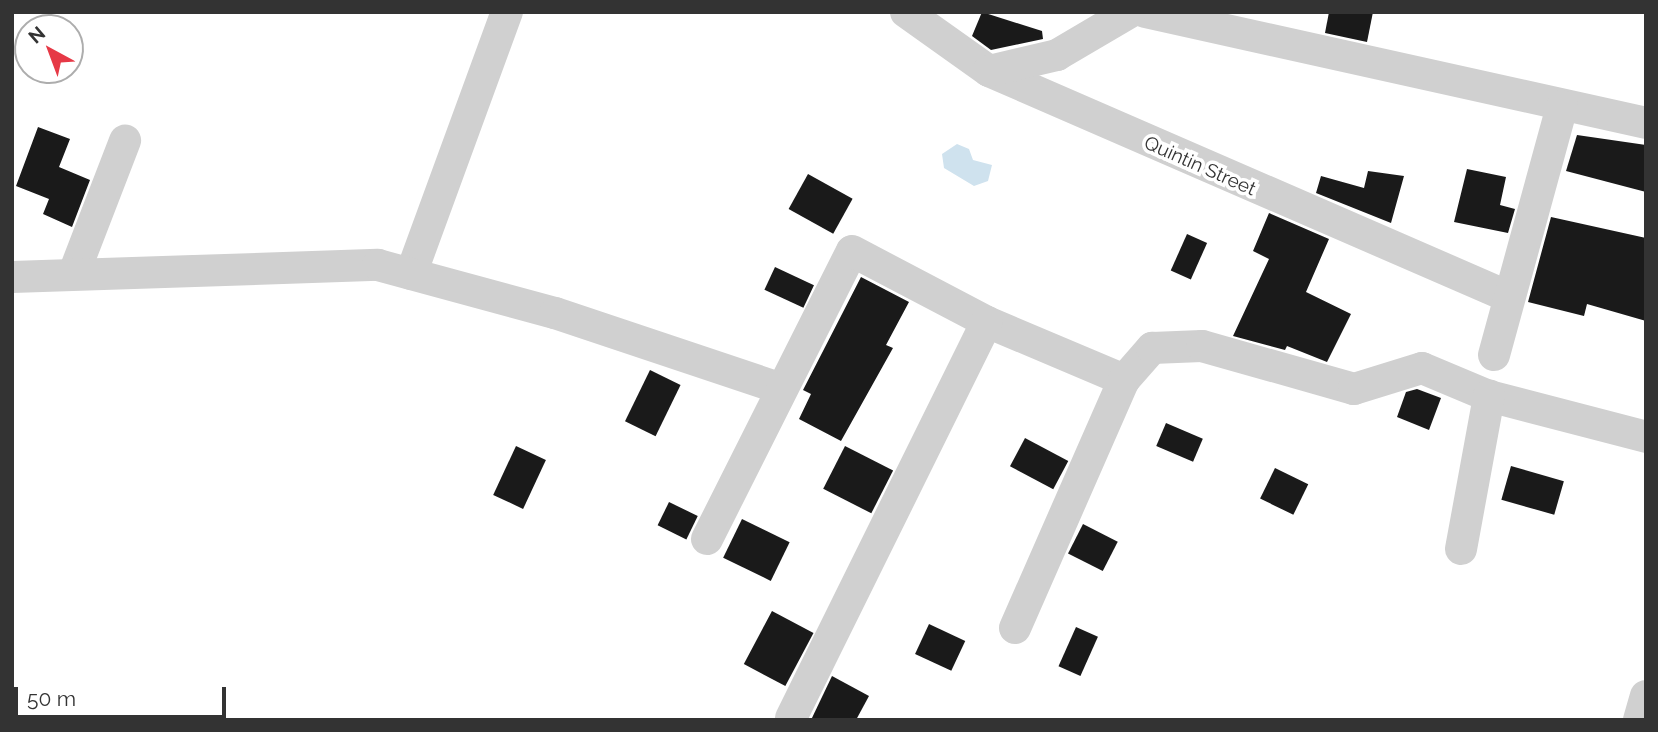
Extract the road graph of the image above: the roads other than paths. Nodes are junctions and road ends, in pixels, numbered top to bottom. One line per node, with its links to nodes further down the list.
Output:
1 (507, 12): 10 (street)
2 (906, 12): 5 (street, Quintin Street)
3 (1130, 12): 5 (street)
4 (1145, 12): 6 (street)
5 (989, 71): 12 (street, Quintin Street)
6 (1562, 106): 7 (street); 12 (street)
7 (1646, 122)
8 (125, 141): 9 (street)
9 (74, 273): 10 (street); 11 (street)
10 (411, 274): 16 (street)
11 (12, 277)
12 (1507, 296): 14 (street)
13 (987, 322): 15 (street); 16 (street); 23 (street)
14 (1494, 355)
15 (1124, 380): 17 (street); 21 (street)
16 (782, 389): 19 (street)
17 (1489, 396): 18 (street); 20 (street)
18 (1646, 437)
19 (707, 540)
20 (1461, 549)
21 (1015, 628)
22 (1646, 696): 24 (street)
23 (791, 719)
24 (1639, 720)

